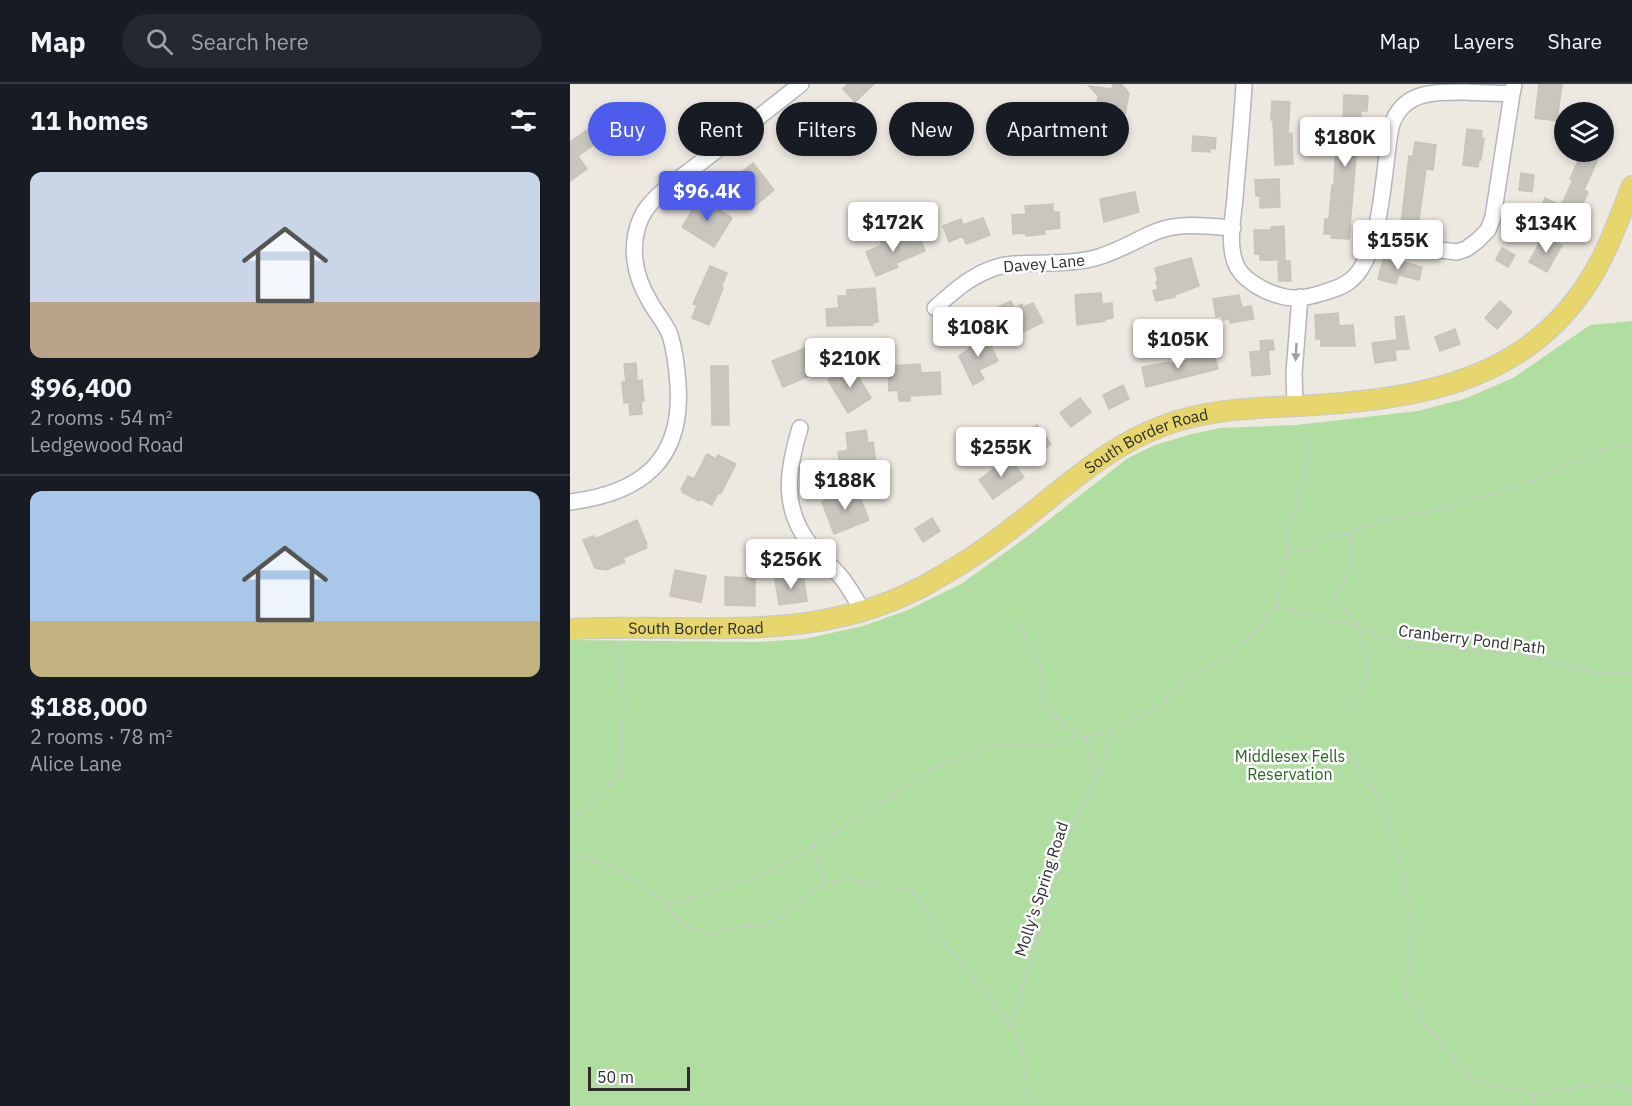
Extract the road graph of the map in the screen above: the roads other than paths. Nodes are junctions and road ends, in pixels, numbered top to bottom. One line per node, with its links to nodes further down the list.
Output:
1 (801, 84): 11 (street)
2 (1244, 84): 5 (street)
3 (1513, 89): 6 (street); 6 (street)
4 (1632, 186): 9 (main road, South Border Road)
5 (1233, 228): 7 (street); 8 (street, Davey Lane)
6 (1373, 242): 7 (street)
7 (1300, 297): 9 (street, one-way to 9)
8 (934, 308)
9 (1295, 406): 12 (main road, South Border Road)
10 (801, 428): 12 (street)
11 (570, 502)
12 (862, 611): 13 (main road, South Border Road)
13 (570, 628)

